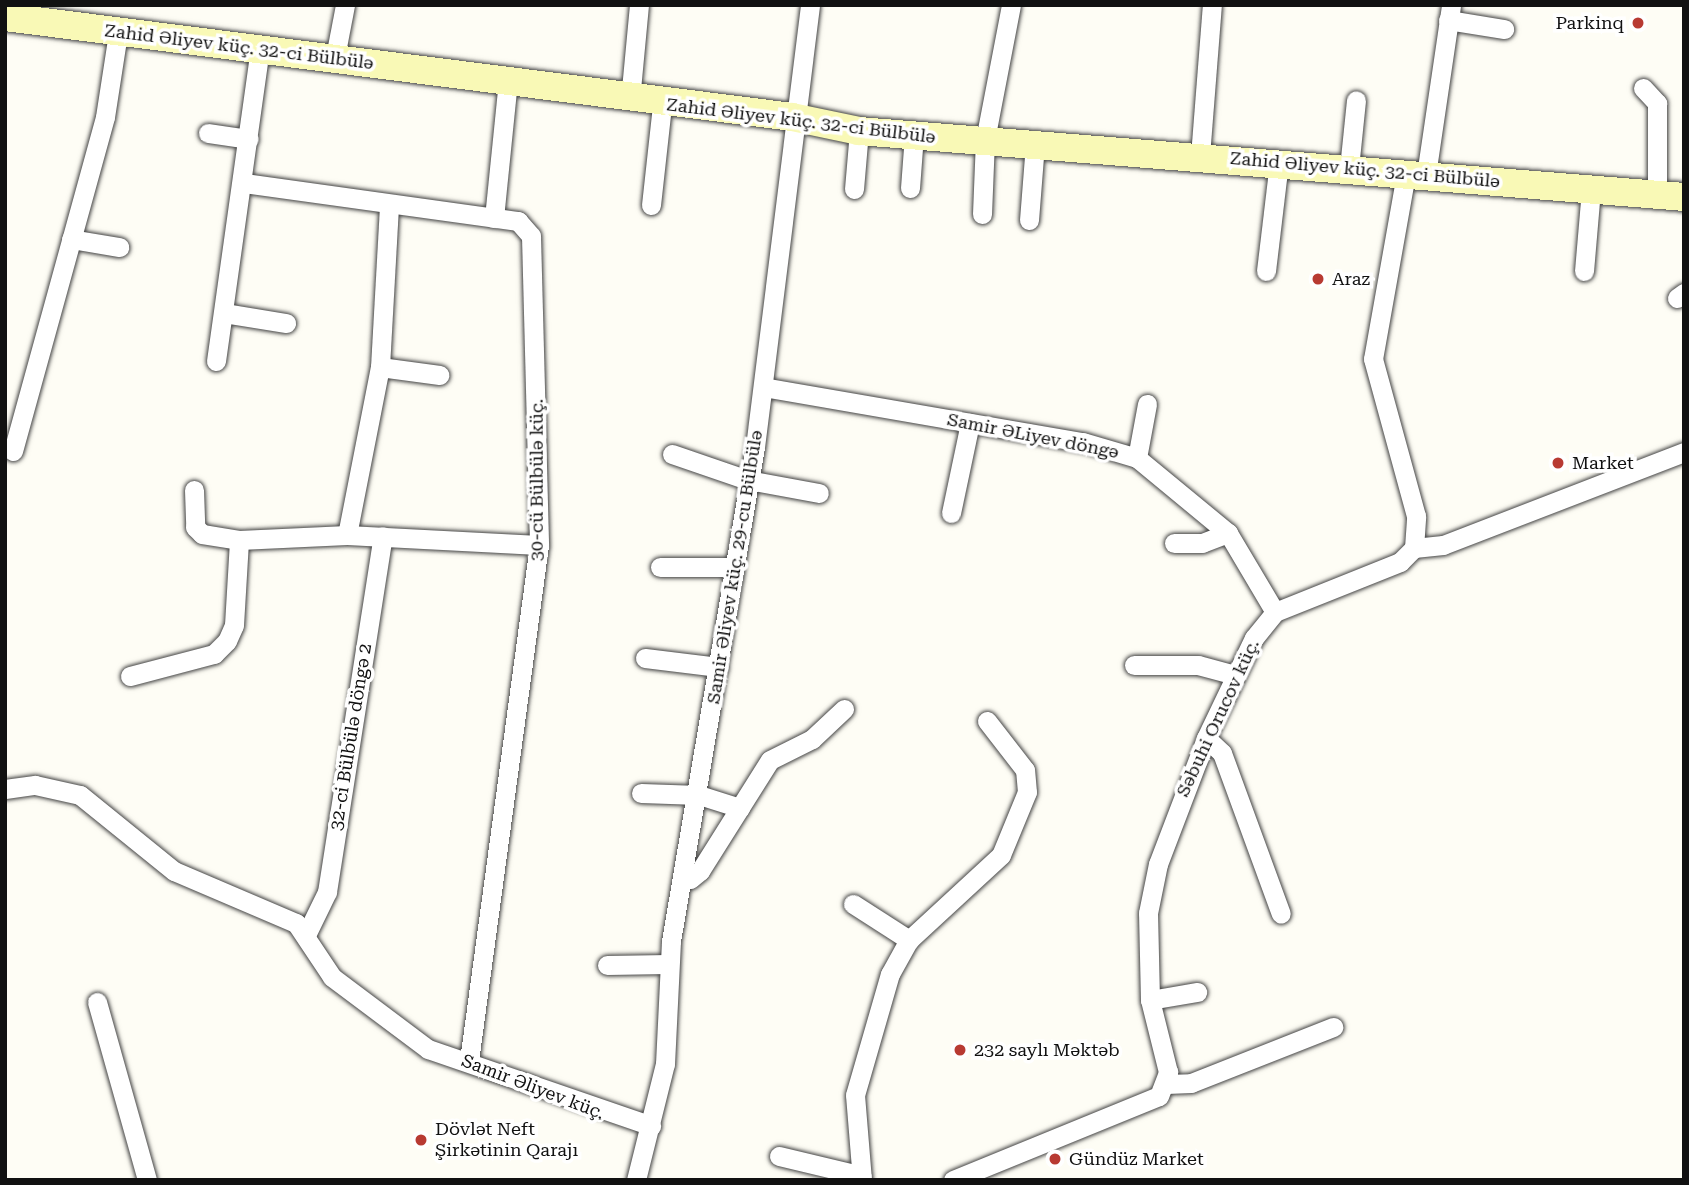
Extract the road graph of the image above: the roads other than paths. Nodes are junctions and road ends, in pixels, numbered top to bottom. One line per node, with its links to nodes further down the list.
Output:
1 (345, 5): 11 (street)
2 (639, 5): 14 (street)
3 (810, 5): 17 (street, Samir Əliyev küç. 29-cu Bülbülə)
4 (1010, 5): 22 (street)
5 (1212, 5): 24 (street)
6 (1450, 13): 8 (street); 27 (street)
7 (5, 17): 9 (street, Zahid Əliyev küç. 32-ci Bülbülə)
8 (1504, 29)
9 (118, 33): 10 (street, Zahid Əliyev küç. 32-ci Bülbülə); 38 (street)
10 (260, 47): 11 (street, Zahid Əliyev küç. 32-ci Bülbülə); 21 (street)
11 (335, 57): 12 (street, Zahid Əliyev küç. 32-ci Bülbülə)
12 (508, 81): 14 (street, Zahid Əliyev küç. 32-ci Bülbülə); 36 (street)
13 (1643, 88): 32 (street)
14 (630, 100): 16 (street, Zahid Əliyev küç. 32-ci Bülbülə)
15 (1356, 100): 26 (street)
16 (662, 105): 17 (street, Zahid Əliyev küç. 32-ci Bülbülə); 34 (street)
17 (792, 117): 18 (street, Zahid Əliyev küç. 32-ci Bülbülə); 47 (street, Samir Əliyev küç. 29-cu Bülbülə)
18 (859, 131): 20 (street, Zahid Əliyev küç. 32-ci Bülbülə); 30 (street)
19 (208, 133): 21 (street)
20 (914, 135): 22 (street, Zahid Əliyev küç. 32-ci Bülbülə); 29 (street)
21 (249, 139): 28 (street)
22 (985, 140): 23 (street, Zahid Əliyev küç. 32-ci Bülbülə); 35 (street)
23 (1035, 144): 24 (street, Zahid Əliyev küç. 32-ci Bülbülə); 37 (street)
24 (1200, 156): 25 (street, Zahid Əliyev küç. 32-ci Bülbülə)
25 (1279, 162): 26 (street, Zahid Əliyev küç. 32-ci Bülbülə); 40 (street)
26 (1349, 168): 27 (street, Zahid Əliyev küç. 32-ci Bülbülə)
27 (1416, 174): 31 (street, Zahid Əliyev küç. 32-ci Bülbülə); 64 (street)
28 (244, 183): 33 (street, 30-cü Bülbülə küç.); 42 (street)
29 (910, 188)
30 (853, 189)
31 (1591, 190): 32 (street, Zahid Əliyev küç. 32-ci Bülbülə); 41 (street)
32 (1670, 196)
33 (389, 204): 36 (street, 30-cü Bülbülə küç.); 45 (street)
34 (651, 205)
35 (982, 215)
36 (494, 218): 63 (street, 30-cü Bülbülə küç.)
37 (1029, 220)
38 (71, 239): 39 (street); 50 (street)
39 (119, 247)
40 (1266, 271)
41 (1584, 271)
42 (224, 313): 43 (street); 44 (street)
43 (286, 323)
44 (216, 361)
45 (380, 367): 46 (street); 59 (street)
46 (439, 375)
47 (763, 387): 49 (street, Samir ƏLiyev döngə); 54 (street, Samir Əliyev küç. 29-cu Bülbülə)
48 (1147, 404): 53 (street)
49 (970, 423): 53 (street, Samir ƏLiyev döngə); 57 (street)
50 (13, 451)
51 (1684, 452): 64 (street)
52 (672, 454): 54 (street)
53 (1137, 458): 58 (street, Samir ƏLiyev döngə)
54 (748, 480): 56 (street); 66 (street, Samir Əliyev küç. 29-cu Bülbülə)
55 (194, 491): 61 (street)
56 (819, 493)
57 (951, 513)
58 (1228, 533): 62 (street); 67 (street, Samir ƏLiyev döngə)
59 (347, 535): 60 (street); 61 (street)
60 (383, 536): 63 (street); 83 (street, 32-ci Bülbülə döngə 2)
61 (239, 540): 72 (street)
62 (1174, 543)
63 (539, 545): 91 (street, 30-cü Bülbülə küç.)
64 (1414, 548): 67 (street)
65 (660, 567): 66 (street)
66 (734, 567): 70 (street, Samir Əliyev küç. 29-cu Bülbülə)
67 (1275, 612): 71 (street, Səbuhi Orucov küç.)
68 (645, 658): 70 (street)
69 (1133, 664): 71 (street)
70 (718, 667): 78 (street, Samir Əliyev küç. 29-cu Bülbülə)
71 (1236, 675): 75 (street, Səbuhi Orucov küç.)
72 (130, 676)
73 (844, 709): 79 (street)
74 (988, 721): 84 (street)
75 (1206, 738): 82 (street); 88 (street, Səbuhi Orucov küç.)
76 (5, 789): 83 (street, Samir Əliyev küç.)
77 (641, 793): 78 (street)
78 (699, 794): 79 (street); 80 (street, Samir Əliyev küç. 29-cu Bülbülə)
79 (740, 808): 80 (street)
80 (685, 875): 85 (street, Samir Əliyev küç. 29-cu Bülbülə)
81 (853, 904): 84 (street)
82 (1281, 914)
83 (307, 933): 91 (street, Samir Əliyev küç.)
84 (909, 940): 95 (street)
85 (668, 964): 86 (street); 93 (street, Samir Əliyev küç. 29-cu Bülbülə)
86 (607, 965)
87 (1197, 992): 88 (street)
88 (1150, 1000): 92 (street, Səbuhi Orucov küç.)
89 (97, 1002): 96 (street)
90 (1333, 1027): 92 (street)
91 (469, 1060): 93 (street, Samir Əliyev küç.)
92 (1166, 1084): 98 (street)
93 (651, 1126): 97 (street, Samir Əliyev küç. 29-cu Bülbülə)
94 (779, 1156): 95 (street)
95 (862, 1178)
96 (147, 1180)
97 (636, 1180)
98 (953, 1180)

